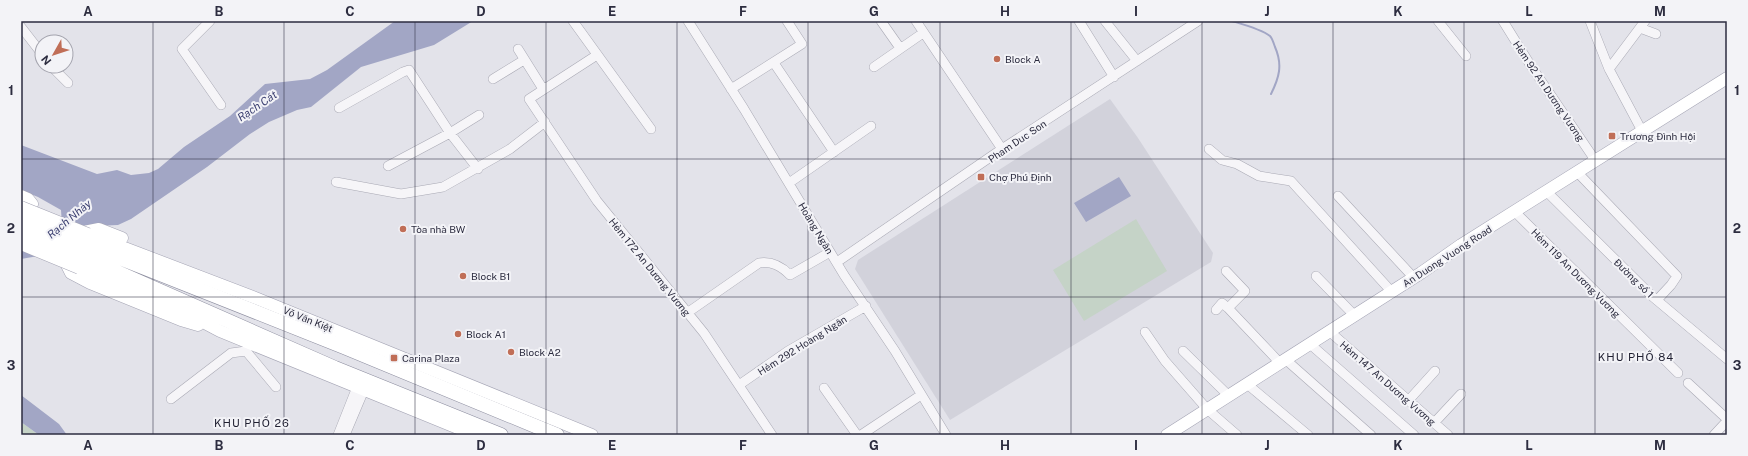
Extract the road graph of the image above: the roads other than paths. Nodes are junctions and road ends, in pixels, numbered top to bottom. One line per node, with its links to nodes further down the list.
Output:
1 (210, 21): 34 (street)
2 (573, 21): 20 (street)
3 (688, 21): 33 (street, Hoàng Ngân)
4 (787, 21): 24 (street)
5 (882, 21): 18 (street)
6 (916, 21): 15 (street)
7 (1079, 21): 28 (street)
8 (1105, 21): 23 (street)
9 (1438, 21): 21 (street)
10 (1503, 21): 45 (street, Hẻm 92 An Dương Vương)
11 (1590, 21): 26 (street)
12 (1195, 22): 23 (street, Pham Duc Son)
13 (1642, 25): 16 (street); 26 (street)
14 (21, 27): 17 (street)
15 (923, 33): 18 (street); 43 (street)
16 (1656, 34)
17 (34, 44)
18 (900, 48): 25 (street)
19 (518, 49): 22 (street)
20 (596, 55): 32 (street); 39 (street)
21 (1466, 56)
22 (524, 60): 30 (street); 32 (street)
23 (1137, 61): 28 (street, Pham Duc Son)
24 (774, 63): 33 (street); 44 (street)
25 (874, 66)
26 (1608, 69): 40 (street)
27 (59, 74): 31 (street)
28 (1114, 77): 43 (street, Pham Duc Son)
29 (1727, 78): 40 (main road, An Duong Vuong Road)
30 (493, 79)
31 (68, 83)
32 (543, 89): 37 (street, Hẻm 172 An Dương Vương)
33 (731, 89): 50 (street, Hoàng Ngân)
34 (221, 105)
35 (338, 108): 41 (street)
36 (479, 115): 41 (street)
37 (545, 122): 47 (street); 72 (street, Hẻm 172 An Dương Vương)
38 (871, 126): 44 (street)
39 (651, 129)
40 (1642, 131): 45 (main road, An Duong Vuong Road)
41 (450, 133): 46 (street); 47 (street)
42 (1209, 149): 66 (street)
43 (1002, 150): 62 (street, Pham Duc Son)
44 (834, 152): 50 (street)
45 (1595, 160): 48 (main road, An Duong Vuong Road)
46 (388, 166)
47 (478, 169): 49 (street)
48 (1577, 172): 51 (main road, An Duong Vuong Road); 68 (street)
49 (336, 182)
50 (789, 183): 61 (street, Hoàng Ngân)
51 (1547, 192): 55 (main road, An Duong Vuong Road); 68 (street, Đường số 1)
52 (21, 196): 56 (main road)
53 (1338, 196): 65 (street)
54 (21, 207): 60 (main road, Võ Văn Kiệt, bridge)
55 (1515, 212): 65 (main road, An Duong Vuong Road); 85 (street, Hẻm 119 An Dương Vương)
56 (21, 215)
57 (21, 218): 60 (highway, Võ Văn Kiệt, bridge)
58 (21, 232): 60 (highway, Võ Văn Kiệt, bridge)
59 (21, 244): 60 (main road, Võ Văn Kiệt, bridge)
60 (84, 251): 67 (main road, Võ Văn Kiệt); 74 (main road, Võ Văn Kiệt); 79 (highway, Võ Văn Kiệt); 83 (highway, Võ Văn Kiệt)
61 (830, 252): 62 (street, Hoàng Ngân); 72 (street)
62 (837, 262): 69 (street, Hoàng Ngân)
63 (1226, 270): 70 (street)
64 (1316, 276): 73 (street)
65 (1414, 278): 66 (main road, An Duong Vuong Road)
66 (1391, 291): 73 (main road, An Duong Vuong Road)
67 (258, 299): 74 (main road); 106 (main road, Võ Văn Kiệt)
68 (1657, 300): 81 (street, Đường số 1)
69 (866, 306): 88 (street, Hẻm 292 Hoàng Ngân); 93 (street, Hoàng Ngân)
70 (1228, 308): 71 (street); 82 (street)
71 (1216, 310)
72 (687, 313): 88 (street, Hẻm 172 An Dương Vương)
73 (1354, 315): 75 (main road, An Duong Vuong Road)
74 (220, 331): 78 (main road, Võ Văn Kiệt)
75 (1329, 331): 77 (main road, An Duong Vuong Road); 96 (street, Hẻm 147 An Dương Vương)
76 (1146, 332): 98 (street)
77 (1310, 344): 82 (main road, An Duong Vuong Road); 115 (street)
78 (248, 347): 89 (street); 90 (main road, Võ Văn Kiệt); 95 (street)
79 (344, 347): 83 (highway); 105 (highway, Võ Văn Kiệt)
80 (1183, 351): 94 (street)
81 (1727, 359)
82 (1282, 361): 87 (main road, An Duong Vuong Road); 114 (street)
83 (336, 368): 104 (highway, Võ Văn Kiệt)
84 (1435, 371): 96 (street)
85 (1678, 373)
86 (1688, 383): 99 (street)
87 (1247, 384): 94 (main road, An Duong Vuong Road); 113 (street)
88 (739, 385): 107 (street, Hẻm 172 An Dương Vương)
89 (276, 387)
90 (360, 388): 97 (street); 103 (main road, Võ Văn Kiệt)
91 (824, 388): 108 (street)
92 (1461, 394): 100 (street)
93 (921, 395): 109 (street); 110 (street, Hoàng Ngân)
94 (1229, 396): 98 (main road, An Duong Vuong Road)
95 (172, 399)
96 (1408, 401): 100 (street, Hẻm 147 An Dương Vương)
97 (355, 402): 101 (street); 102 (street)
98 (1207, 410): 111 (main road, An Duong Vuong Road); 112 (street)
99 (1727, 420): 117 (street)
100 (1434, 423): 116 (street, Hẻm 147 An Dương Vương)
101 (338, 435)
102 (345, 435)
103 (476, 435)
104 (501, 435)
105 (557, 435)
106 (592, 435)
107 (772, 435)
108 (858, 435)
109 (861, 435)
110 (946, 435)
111 (1167, 435)
112 (1237, 435)
113 (1308, 435)
114 (1371, 435)
115 (1414, 435)
116 (1448, 435)
117 (1714, 435)

